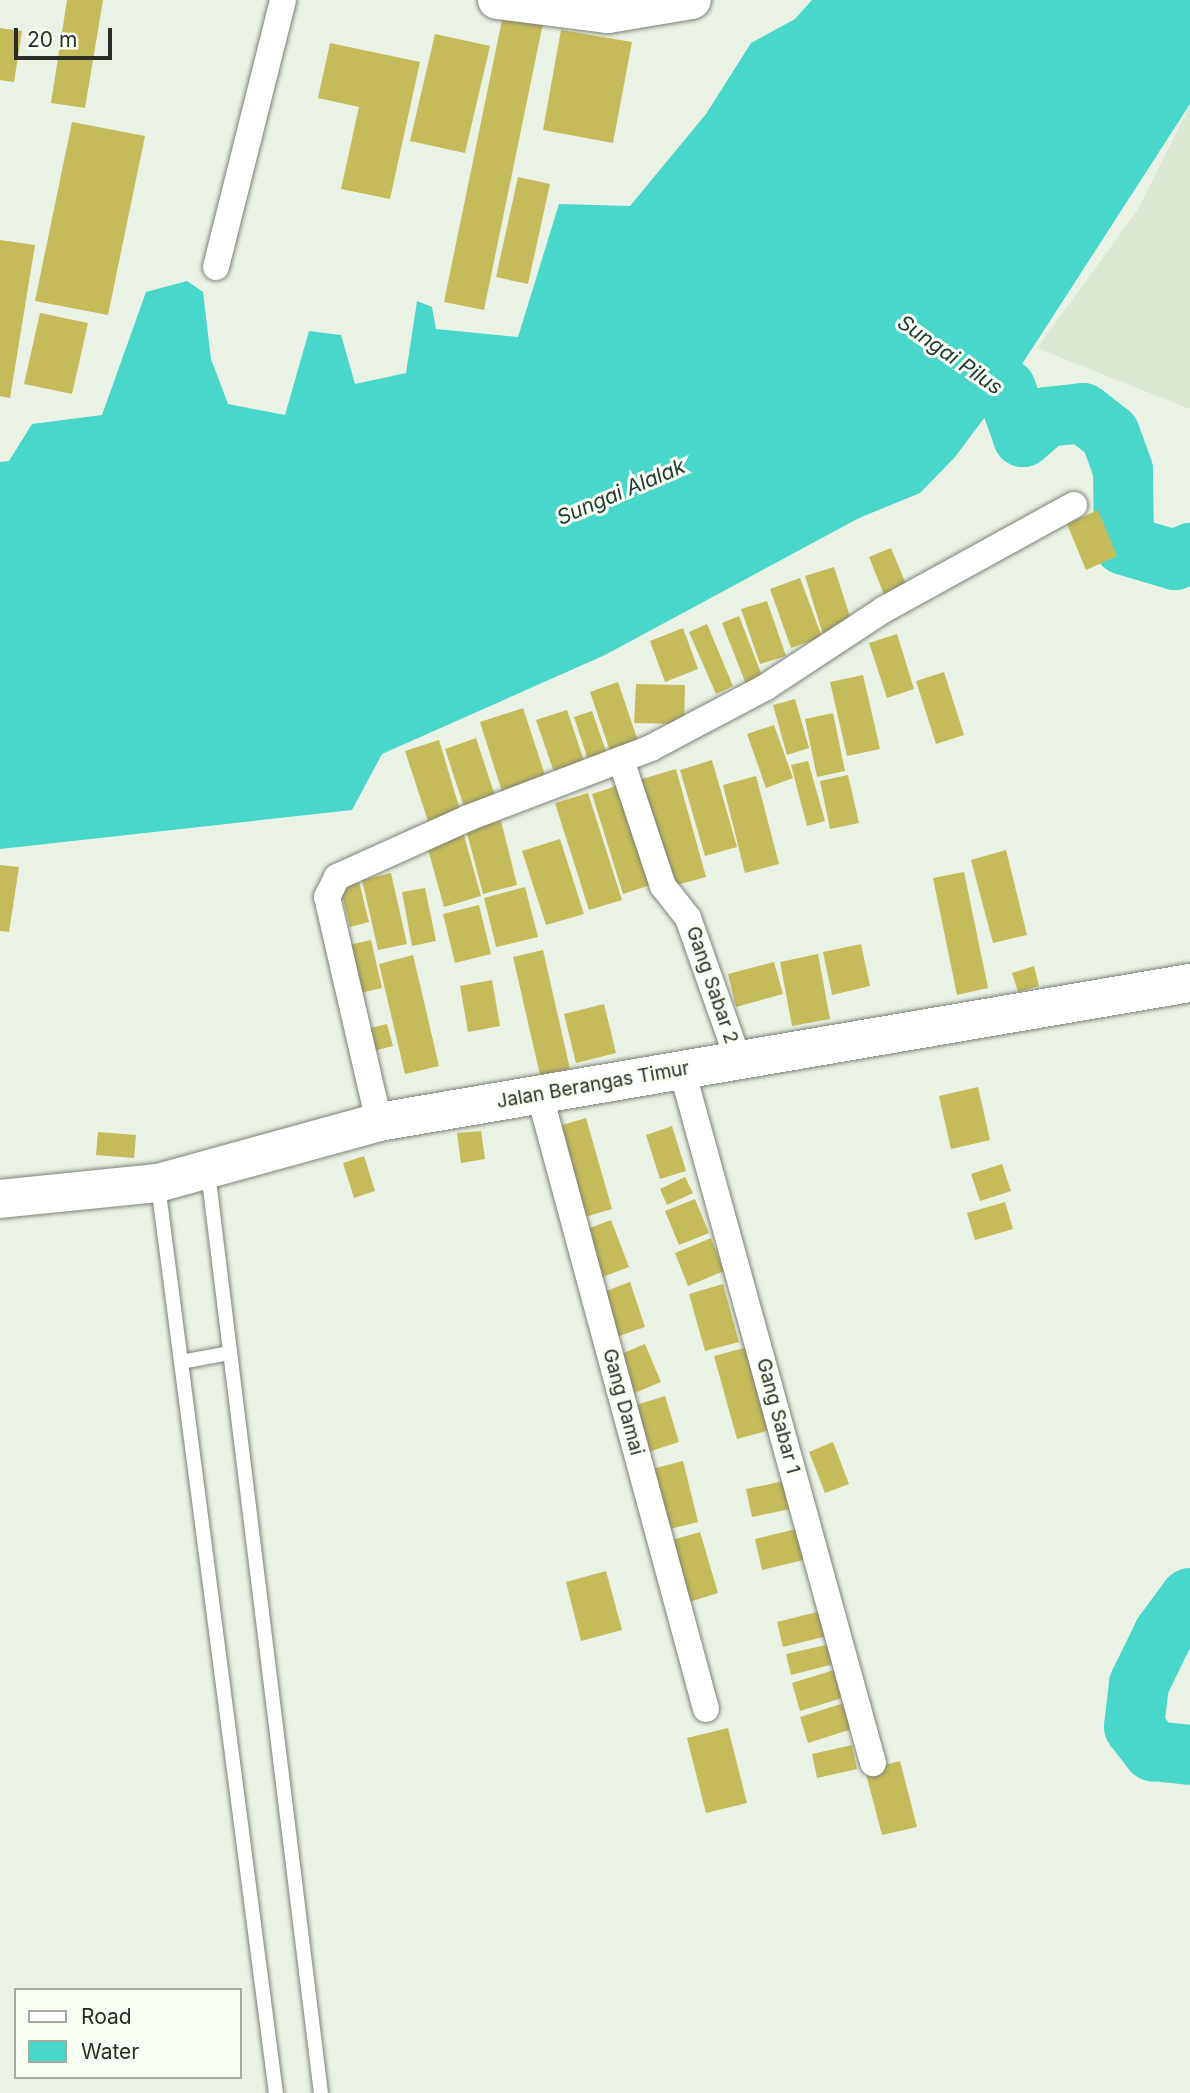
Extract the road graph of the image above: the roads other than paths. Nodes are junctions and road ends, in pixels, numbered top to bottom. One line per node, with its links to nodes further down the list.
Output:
1 (283, 0): 4 (street)
2 (496, 0): 3 (main road)
3 (692, 0)
4 (216, 267)
5 (1074, 505): 6 (street)
6 (621, 760): 8 (street, Gang Sabar 2); 11 (street)
7 (1190, 983): 8 (main road, Jalan Berangas Timur)
8 (738, 1059): 9 (main road, Jalan Berangas Timur)
9 (682, 1070): 10 (main road, Jalan Berangas Timur); 18 (street, Gang Sabar 1)
10 (540, 1096): 11 (main road, Jalan Berangas Timur); 17 (street, Gang Damai)
11 (379, 1122): 12 (main road, Jalan Berangas Timur)
12 (208, 1172): 13 (main road, Jalan Berangas Timur); 15 (lane)
13 (158, 1183): 14 (main road, Jalan Berangas Timur); 16 (lane)
14 (0, 1199)
15 (230, 1353): 16 (lane); 20 (lane)
16 (181, 1362): 19 (lane)
17 (706, 1709)
18 (873, 1763)
19 (276, 2093)
20 (321, 2093)

